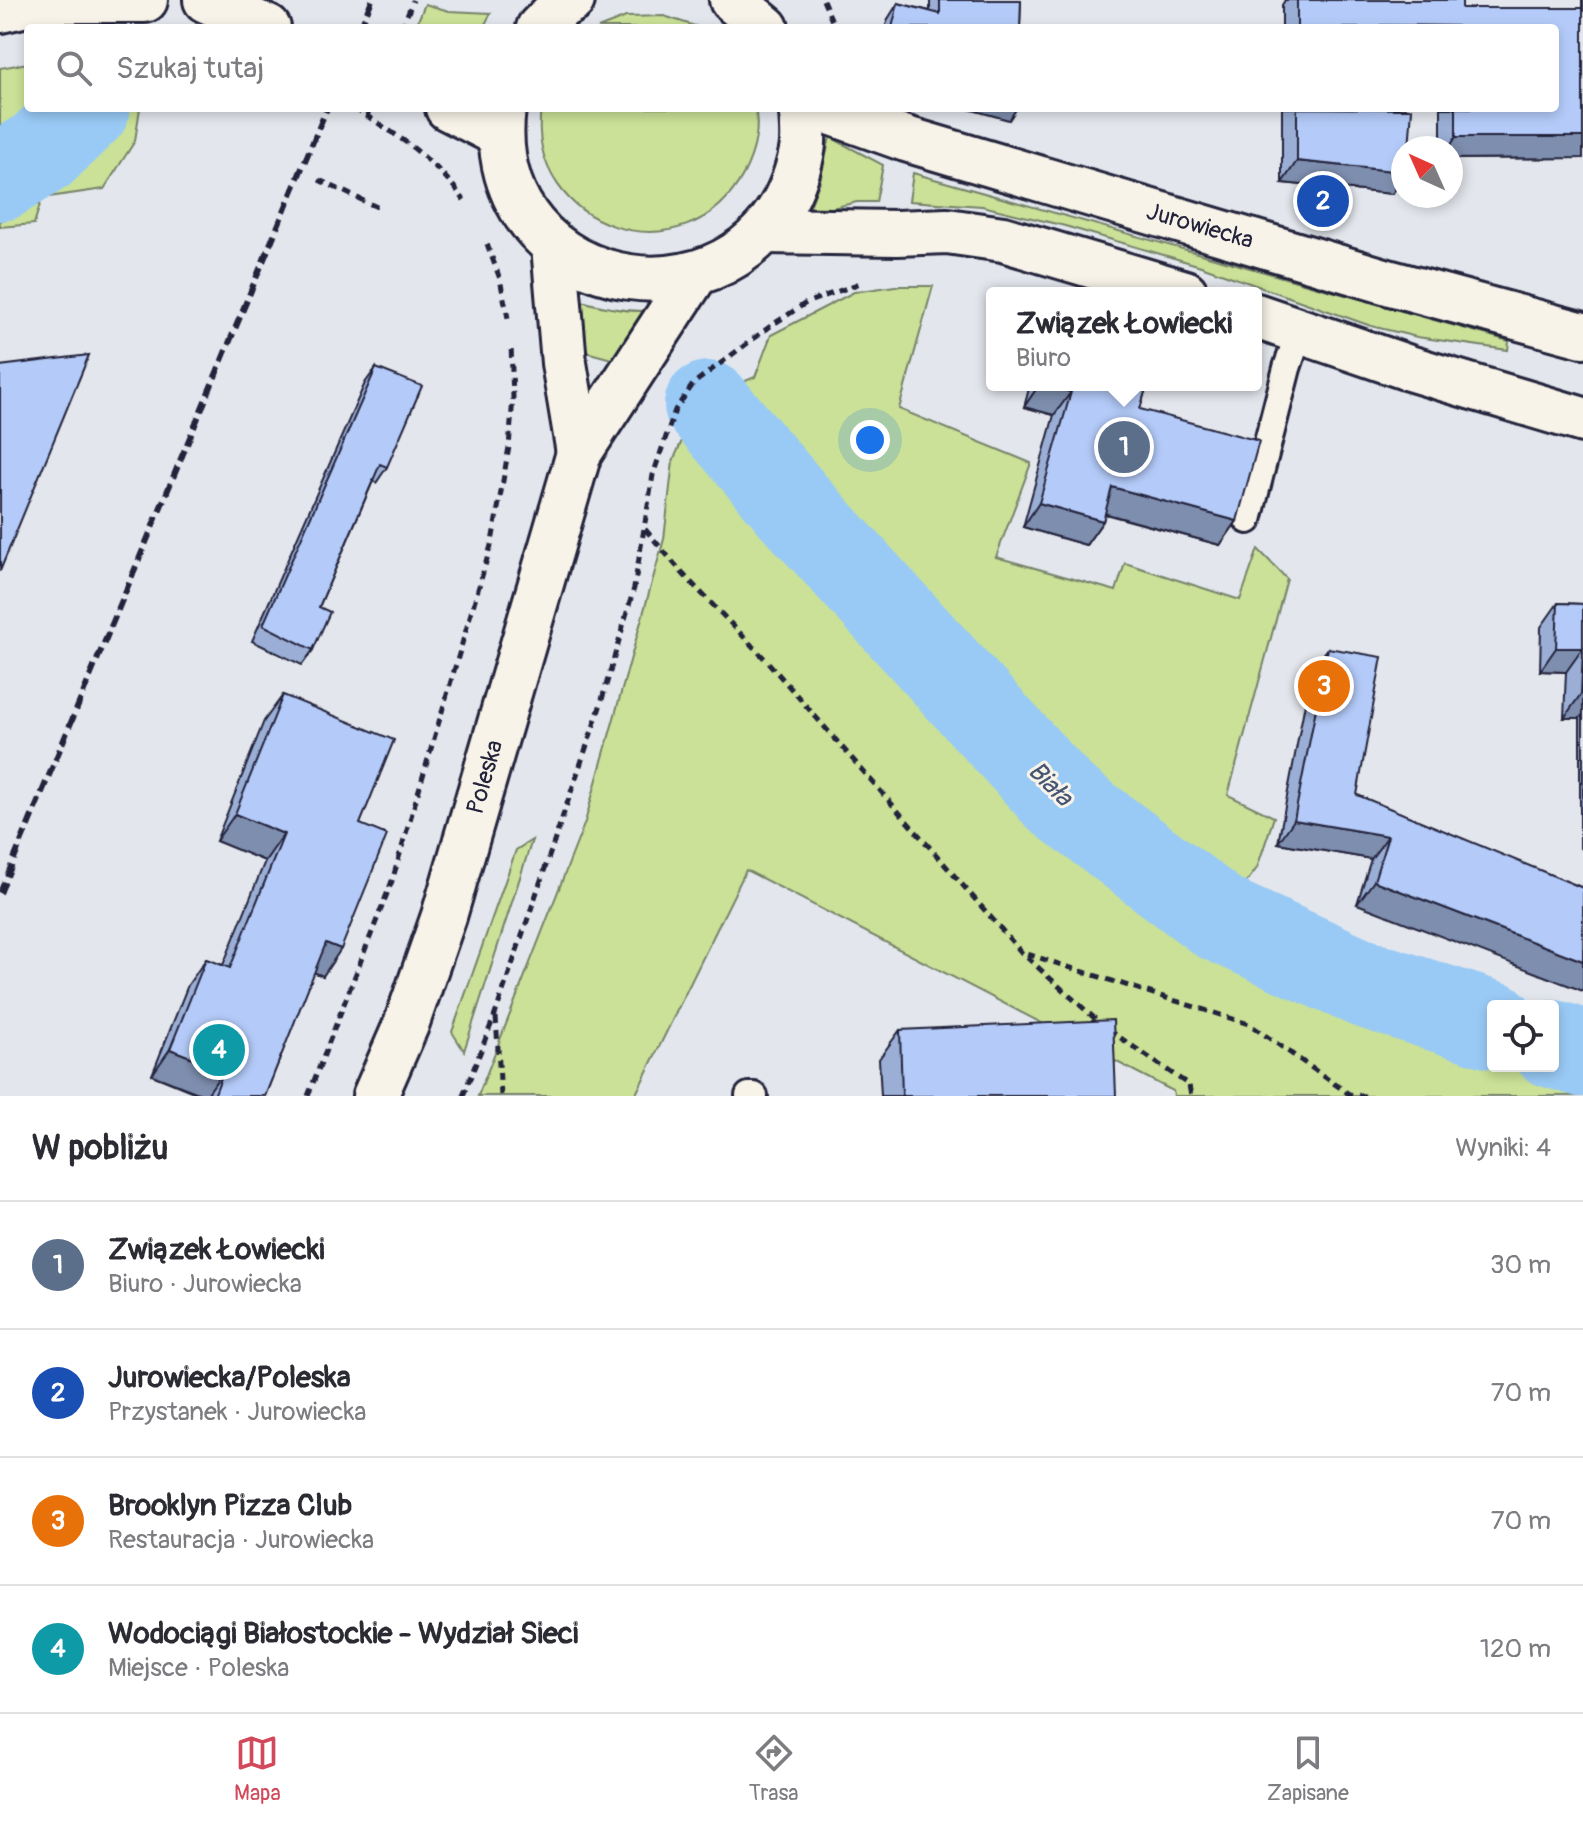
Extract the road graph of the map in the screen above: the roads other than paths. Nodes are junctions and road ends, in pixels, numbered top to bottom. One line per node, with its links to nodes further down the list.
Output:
1 (44, 0): 2 (main road); 4 (main road)
2 (145, 0)
3 (206, 0): 5 (main road)
4 (0, 10)
5 (259, 24)
6 (464, 112): 9 (main road)
7 (802, 112): 10 (main road)
8 (830, 112): 16 (main road, Jurowiecka)
9 (501, 121): 11 (main road)
10 (764, 231): 12 (main road); 13 (main road)
11 (554, 246): 12 (main road); 18 (main road, Poleska)
12 (695, 275): 18 (main road, Poleska)
13 (1165, 287)
14 (1262, 318): 15 (main road)
15 (1300, 330): 17 (main road); 19 (lane)
16 (1583, 335)
17 (1583, 420)
18 (579, 453): 20 (main road, Poleska)
19 (1248, 520)
20 (375, 1096)

